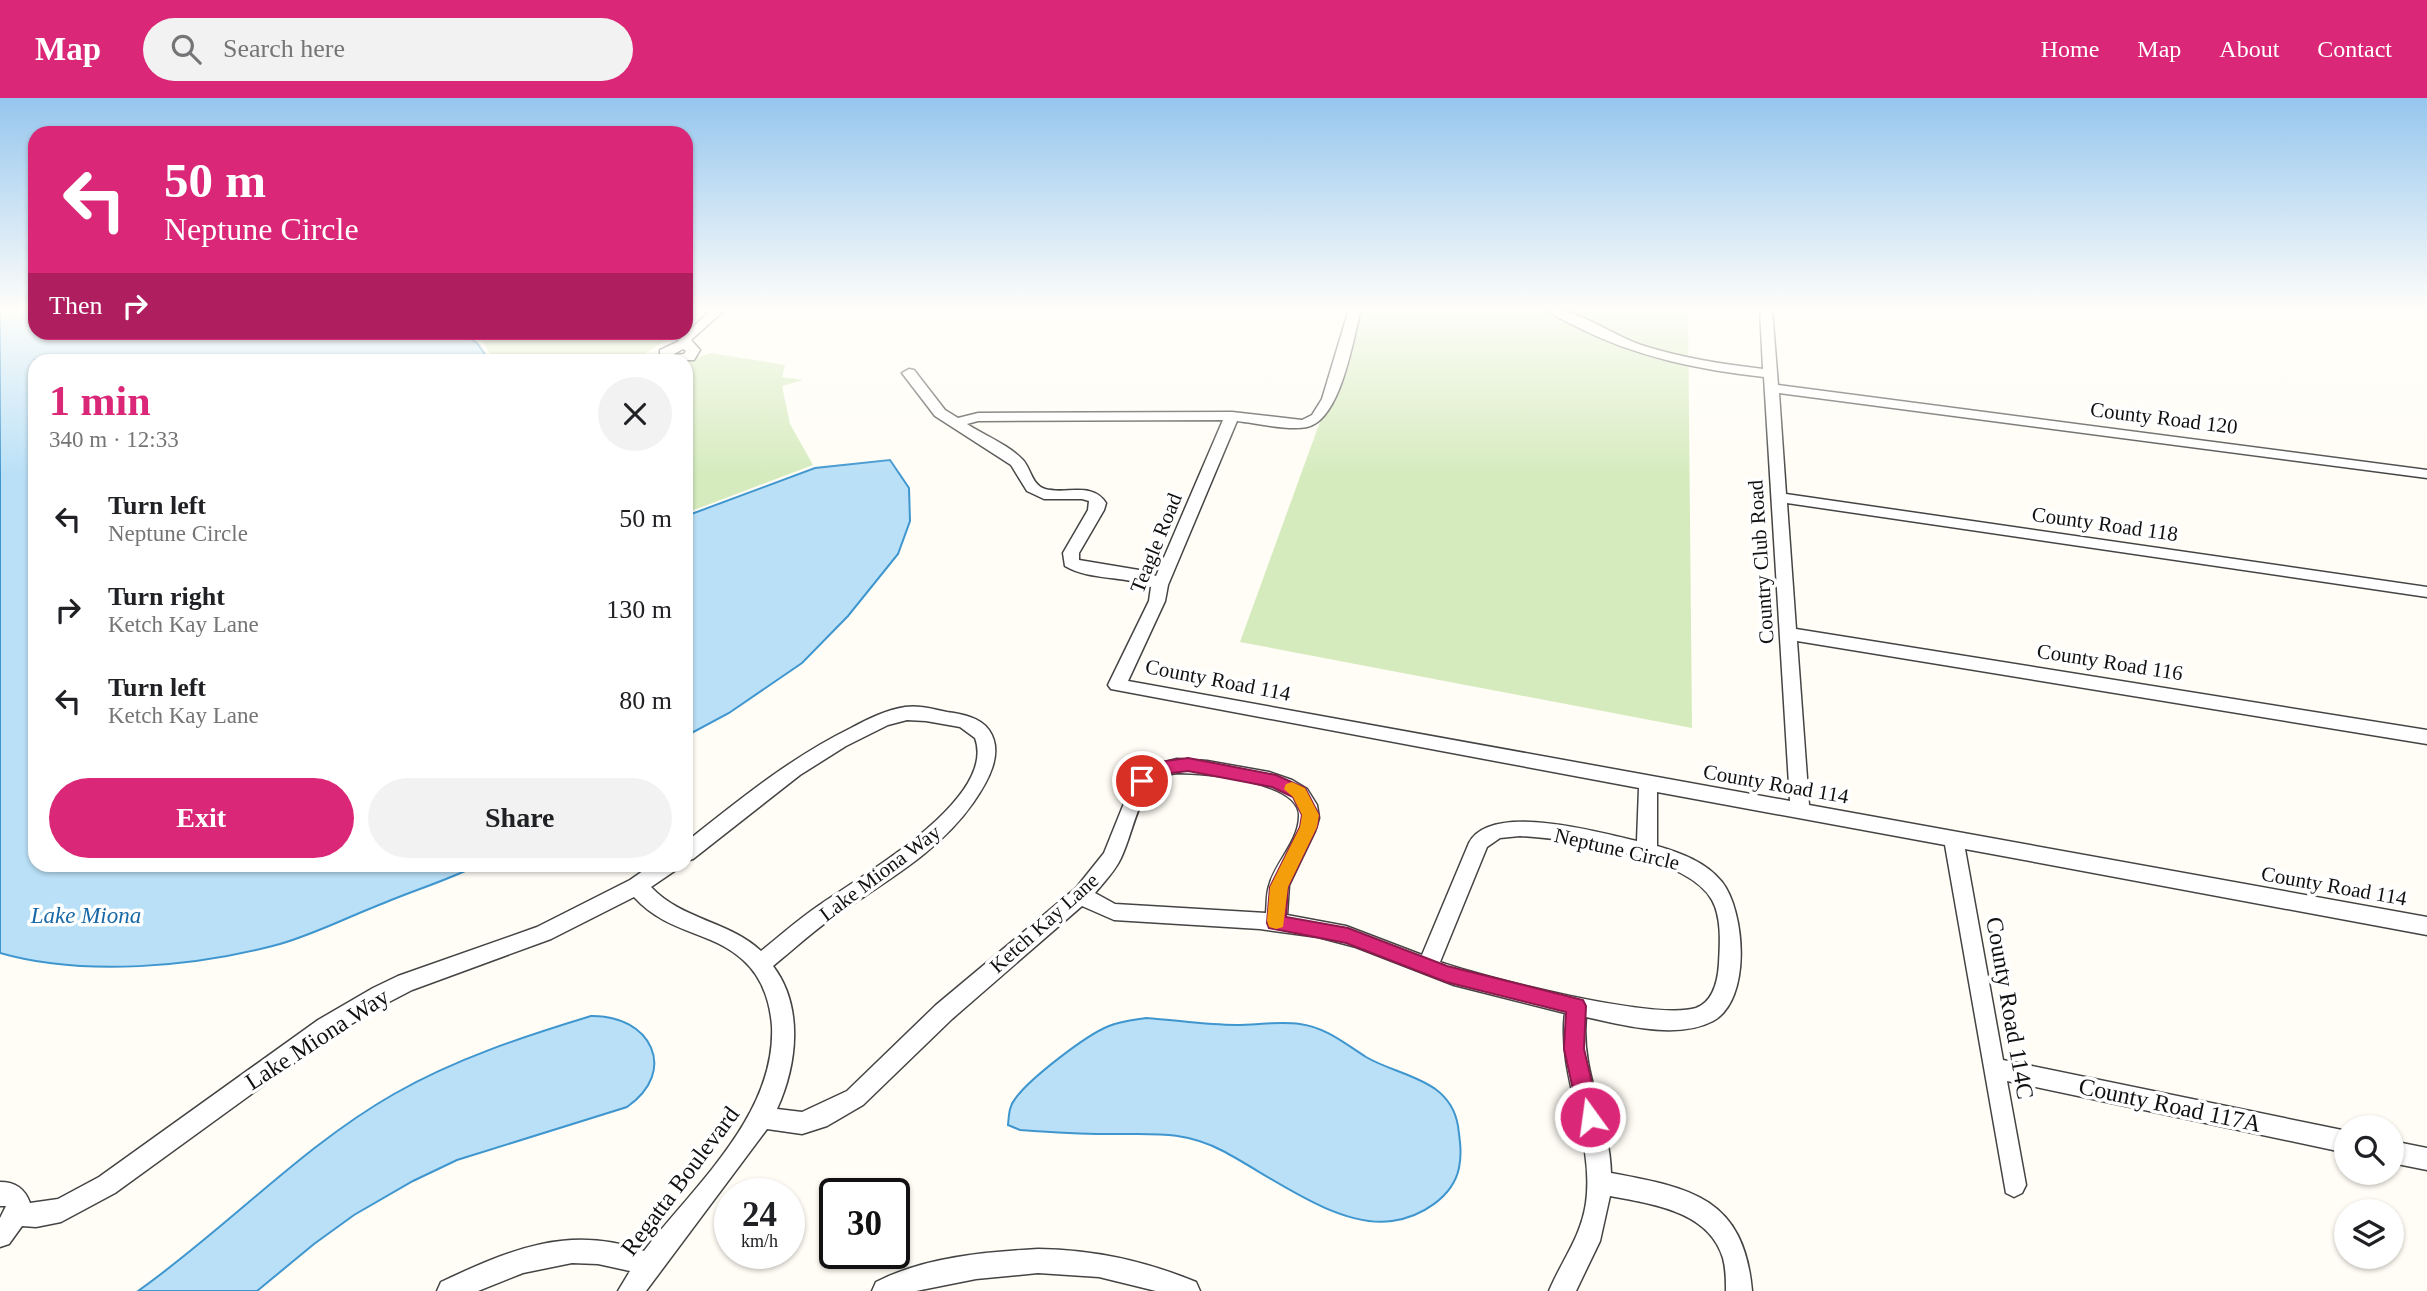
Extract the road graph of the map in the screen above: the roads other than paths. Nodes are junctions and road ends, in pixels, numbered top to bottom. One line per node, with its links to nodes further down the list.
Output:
1 (1339, 365): 6 (street)
2 (1697, 365): 5 (street, County Road 120)
3 (1769, 365): 5 (street, Country Club Road)
4 (908, 373): 7 (street)
5 (1770, 381): 8 (street, County Road 120); 9 (street, Country Club Road)
6 (1232, 416): 7 (street); 10 (street, Teagle Road)
7 (956, 423): 10 (street)
8 (2427, 474)
9 (1777, 497): 11 (street, County Road 118); 12 (street, Country Club Road)
10 (1160, 585): 13 (street, Teagle Road)
11 (2427, 592)
12 (1786, 633): 14 (street, County Road 116); 16 (street, Country Club Road)
13 (1117, 684): 15 (street, County Road 114)
14 (2427, 737)
15 (1648, 784): 16 (street, County Road 114); 19 (street)
16 (1800, 812): 17 (street, County Road 114)
17 (1954, 840): 24 (street, County Road 114); 28 (street, County Road 114C)
18 (693, 847): 25 (street, Lake Miona Way)
19 (1647, 852): 26 (street, Neptune Circle); 27 (street, Neptune Circle)
20 (657, 872): 21 (street, Lake Miona Way)
21 (637, 886): 25 (street, Regatta Boulevard); 36 (street, Lake Miona Way)
22 (1083, 894): 23 (street, Neptune Circle); 23 (street, Ketch Kay Lane); 29 (street, Ketch Kay Lane)
23 (1276, 923): 26 (street, Neptune Circle)
24 (2427, 926)
25 (760, 964): 29 (street, Regatta Boulevard)
26 (1427, 967): 27 (street, Neptune Circle)
27 (1576, 1006): 33 (street)
28 (1994, 1068): 30 (street, County Road 117A); 34 (street, County Road 114C)
29 (761, 1118): 38 (street, Regatta Boulevard)
30 (2334, 1139)
31 (2404, 1154): 32 (street)
32 (2427, 1159)
33 (1600, 1183): 43 (street); 44 (street)
34 (2014, 1185)
35 (0, 1194): 36 (street)
36 (17, 1214): 37 (street)
37 (0, 1235)
38 (650, 1266): 39 (street); 40 (street, Regatta Boulevard)
39 (450, 1291)
40 (631, 1291)
41 (886, 1291): 42 (street)
42 (1186, 1291)
43 (1562, 1291)
44 (1739, 1291)

